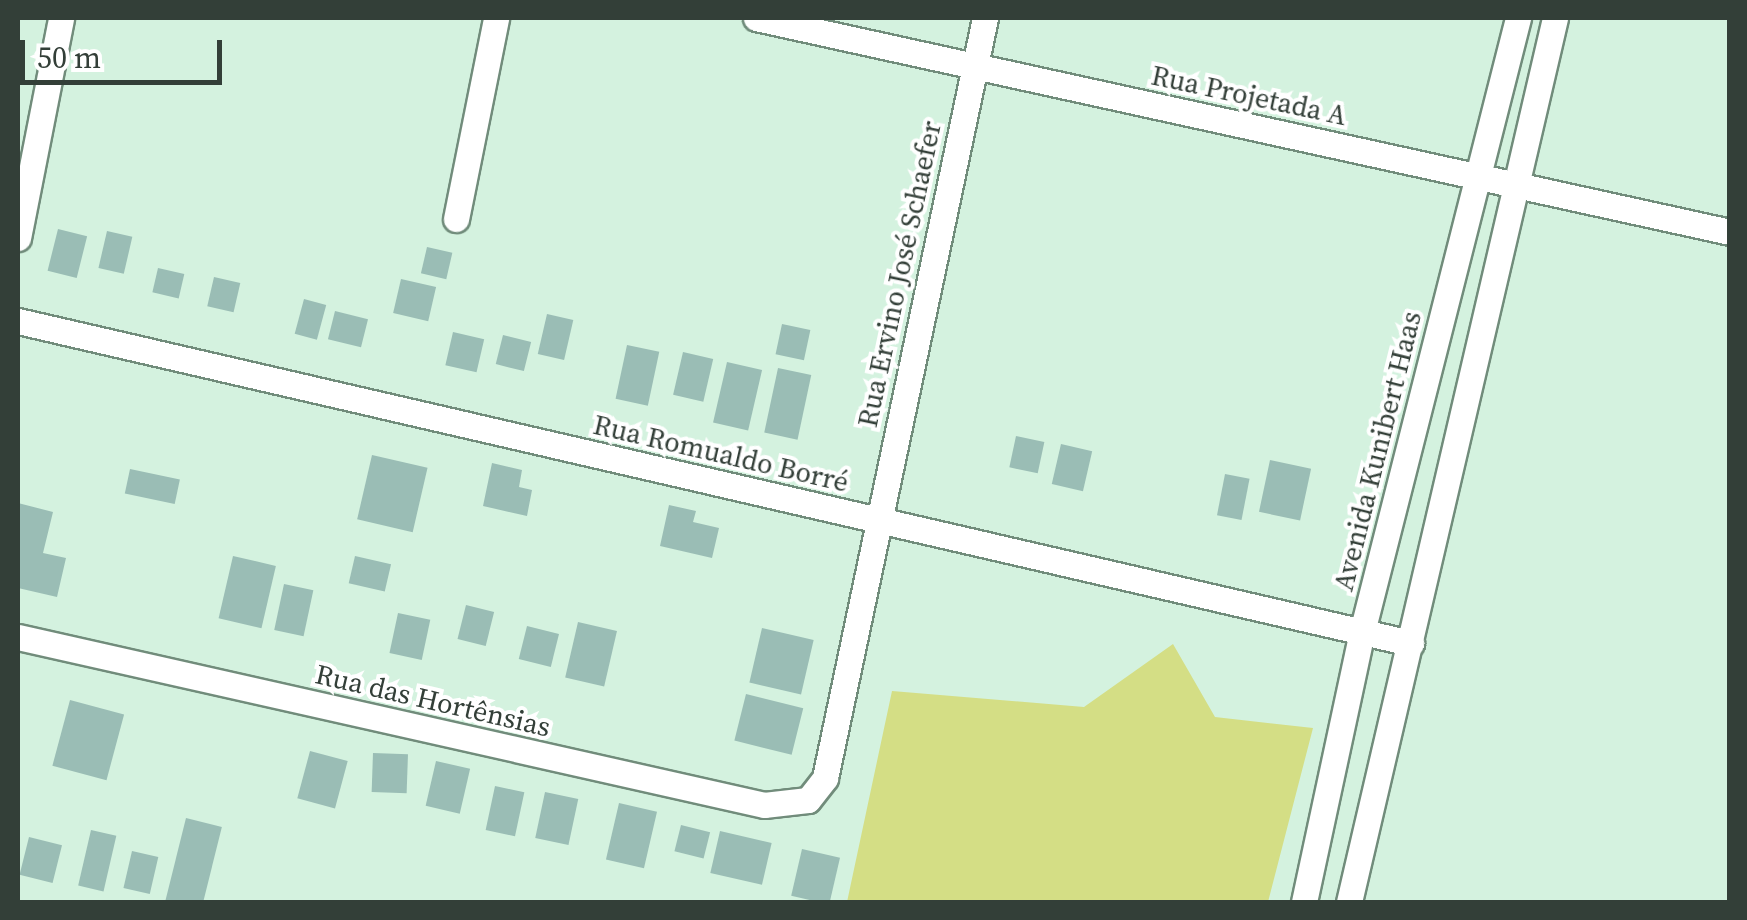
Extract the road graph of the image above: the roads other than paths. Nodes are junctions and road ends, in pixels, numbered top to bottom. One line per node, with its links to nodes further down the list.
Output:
1 (60, 18): 12 (street)
2 (496, 18): 10 (street)
3 (756, 18): 7 (street, Rua Projetada A)
4 (985, 18): 7 (street, Rua Ervino José Schaefer)
5 (1518, 18): 8 (street, Avenida Kunibert Haas)
6 (1555, 18): 9 (street)
7 (973, 65): 8 (street, Rua Projetada A); 14 (street, Rua Ervino José Schaefer)
8 (1478, 175): 9 (street, Rua Projetada A); 15 (street, Avenida Kunibert Haas)
9 (1518, 186): 11 (street, Rua Projetada A); 17 (street)
10 (456, 219)
11 (1730, 232)
12 (18, 238)
13 (18, 321): 14 (street, Rua Romualdo Borré)
14 (879, 521): 15 (street, Rua Romualdo Borré); 18 (street, Rua Ervino José Schaefer)
15 (1362, 632): 17 (street, Rua Romualdo Borré); 19 (street, Avenida Kunibert Haas)
16 (18, 637): 18 (street, Rua das Hortênsias)
17 (1411, 644): 20 (street)
18 (826, 778)
19 (1304, 902)
20 (1349, 902)

